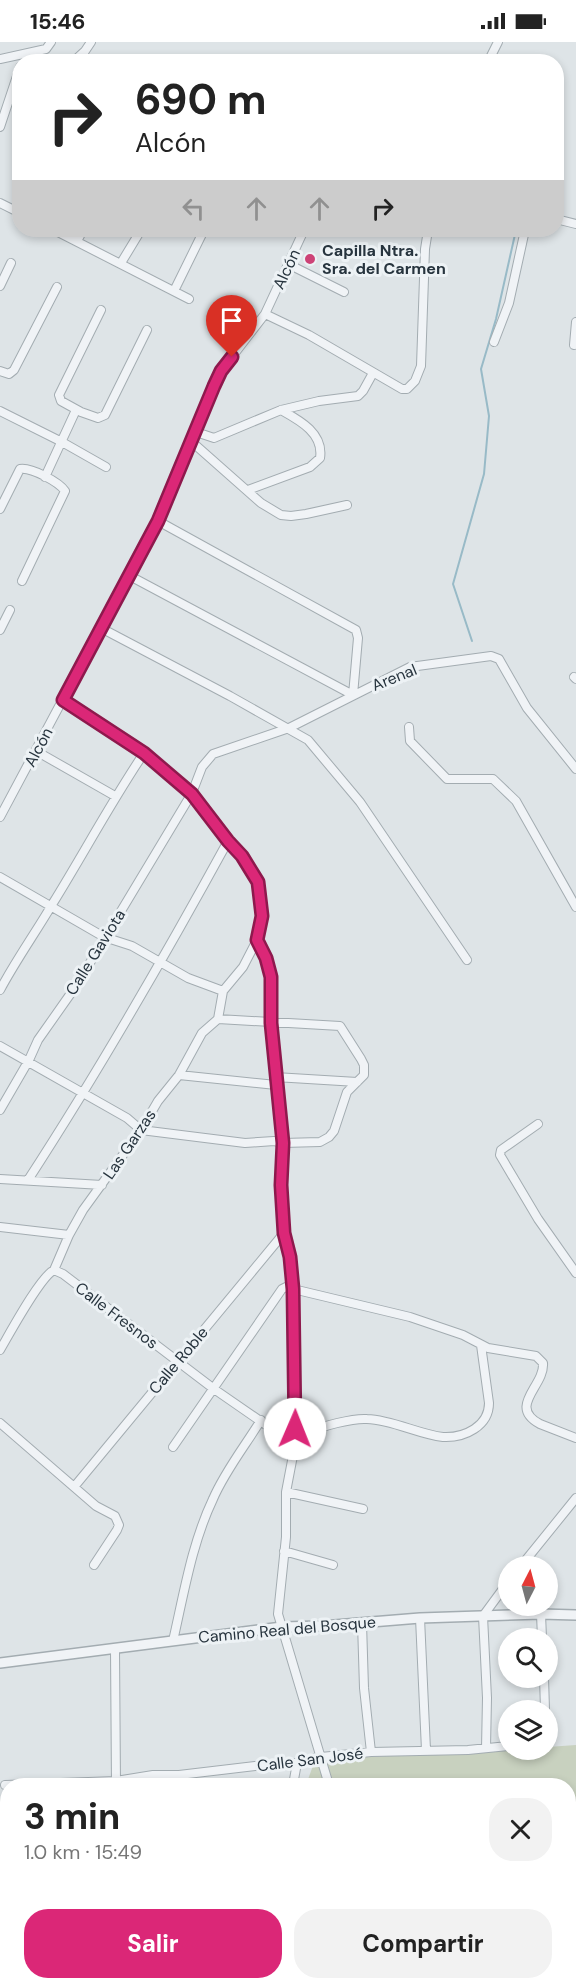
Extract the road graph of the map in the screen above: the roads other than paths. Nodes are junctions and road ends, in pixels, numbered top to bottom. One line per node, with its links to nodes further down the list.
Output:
1 (51, 42): 3 (street)
2 (91, 42): 4 (street)
3 (31, 54)
4 (82, 54)
5 (12, 91): 6 (street)
6 (0, 127)
7 (69, 237): 14 (street)
8 (79, 237): 14 (street)
9 (137, 237): 16 (street)
10 (201, 237): 20 (street)
11 (301, 237): 17 (street, Alcón)
12 (427, 237): 30 (street)
13 (523, 237): 27 (street)
14 (77, 241): 16 (street)
15 (12, 263): 18 (street)
16 (121, 263): 20 (street)
17 (288, 264): 21 (street); 24 (street, Alcón)
18 (0, 286)
19 (57, 287): 29 (street)
20 (174, 291): 22 (street)
21 (344, 292)
22 (189, 299)
23 (101, 310): 31 (street)
24 (265, 314): 30 (street); 34 (street, Alcón)
25 (576, 322): 28 (street)
26 (147, 330): 31 (street)
27 (494, 342)
28 (574, 345)
29 (0, 371)
30 (373, 373): 32 (street)
31 (76, 410): 35 (street)
32 (281, 410): 34 (street); 39 (street)
33 (0, 411): 35 (street)
34 (196, 432): 36 (street, Alcón)
35 (62, 442): 37 (street); 38 (street)
36 (192, 442): 39 (street); 42 (street, Alcón)
37 (106, 467)
38 (45, 477): 41 (street); 44 (street)
39 (248, 490): 40 (street)
40 (347, 505)
41 (0, 509)
42 (158, 521): 43 (street, Alcón); 48 (street)
43 (130, 576): 46 (street, Alcón); 48 (street)
44 (22, 581)
45 (10, 610): 47 (street)
46 (101, 628): 49 (street, Alcón); 51 (street)
47 (0, 630)
48 (353, 694): 51 (street, Arenal); 54 (street, Arenal)
49 (63, 700): 52 (street, Alcón); 53 (street)
50 (409, 727): 61 (street)
51 (289, 728): 55 (street, Arenal); 64 (street)
52 (36, 751): 56 (street); 57 (street, Alcón)
53 (144, 753): 55 (street); 56 (street)
54 (576, 769)
55 (192, 794): 58 (street); 62 (street, Calle Gaviota)
56 (115, 796): 60 (street)
57 (0, 817)
58 (228, 841): 63 (street); 65 (street)
59 (0, 877): 60 (street)
60 (52, 906): 62 (street); 66 (street)
61 (576, 907)
62 (104, 937): 65 (street); 71 (street, Calle Gaviota)
63 (257, 940): 67 (street); 69 (street)
64 (467, 960)
65 (161, 963): 67 (street); 75 (street)
66 (0, 990)
67 (223, 991): 68 (street)
68 (218, 1019): 69 (street); 72 (street, Las Garzas)
69 (271, 1023): 73 (street); 74 (street)
70 (0, 1046): 71 (street)
71 (29, 1060): 75 (street); 76 (street, Calle Gaviota)
72 (179, 1075): 73 (street); 78 (street, Las Garzas)
73 (275, 1081): 74 (street); 79 (street)
74 (357, 1082): 79 (street)
75 (84, 1093): 78 (street); 81 (street)
76 (0, 1110)
77 (538, 1124): 87 (street)
78 (141, 1130): 79 (street); 82 (street, Las Garzas)
79 (283, 1143): 84 (street)
80 (0, 1179): 81 (street)
81 (28, 1179): 82 (street)
82 (102, 1185): 85 (street, Las Garzas)
83 (0, 1227): 85 (street)
84 (284, 1233): 88 (street); 91 (street, Calle Roble)
85 (69, 1235): 86 (street, Las Garzas)
86 (54, 1270): 90 (street, Las Garzas); 91 (street, Calle Fresnos)
87 (576, 1272)
88 (293, 1286): 89 (street); 92 (street); 96 (street)
89 (481, 1346): 95 (street); 96 (street)
90 (0, 1350)
91 (177, 1361): 92 (street, Calle Fresnos); 98 (street, Calle Roble)
92 (214, 1389): 93 (street, Calle Fresnos); 97 (street)
93 (261, 1420): 96 (street, Calle Fresnos); 114 (street)
94 (0, 1423): 98 (street)
95 (576, 1438)
96 (295, 1445): 99 (street)
97 (173, 1447)
98 (74, 1487): 104 (street)
99 (286, 1492): 101 (street); 102 (street)
100 (576, 1498): 103 (street)
101 (363, 1509)
102 (284, 1551): 105 (street); 113 (street)
103 (529, 1556)
104 (94, 1564)
105 (333, 1565)
106 (498, 1596): 109 (street)
107 (498, 1615): 109 (street, Camino Real del Bosque)
108 (558, 1615): 110 (street, Camino Real del Bosque)
109 (483, 1616): 111 (street, Camino Real del Bosque); 118 (street)
110 (576, 1616)
111 (420, 1618): 112 (street, Camino Real del Bosque); 119 (street)
112 (362, 1623): 113 (street, Camino Real del Bosque); 120 (street)
113 (282, 1627): 114 (street, Camino Real del Bosque); 121 (street)
114 (173, 1641): 115 (street, Camino Real del Bosque)
115 (115, 1649): 116 (street, Camino Real del Bosque); 124 (street)
116 (2, 1661)
117 (498, 1747): 118 (street, Calle San José)
118 (486, 1748): 119 (street, Calle San José)
119 (426, 1750): 120 (street, Calle San José)
120 (371, 1752): 121 (street, Calle San José)
121 (321, 1757): 122 (street, Calle San José); 127 (street)
122 (297, 1763): 123 (street, Calle San José); 126 (street)
123 (179, 1775): 125 (street, Calle San José)
124 (116, 1778)
125 (139, 1778)
126 (294, 1778)
127 (327, 1778)

